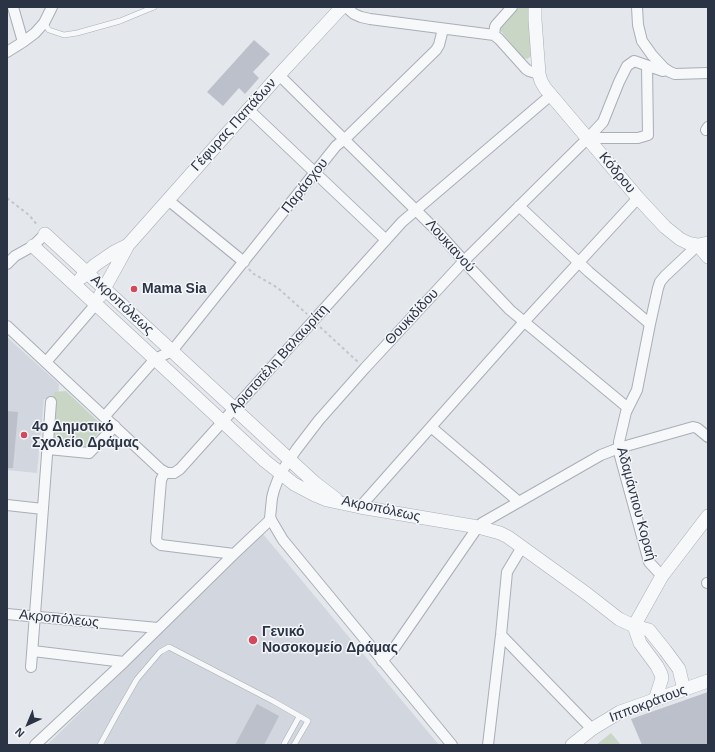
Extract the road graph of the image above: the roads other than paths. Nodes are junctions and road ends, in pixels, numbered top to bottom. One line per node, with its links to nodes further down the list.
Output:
1 (13, 7): 12 (street)
2 (52, 7): 9 (street)
3 (154, 7): 9 (lane)
4 (342, 7): 18 (street, Γέφυρας Παπάδων)
5 (346, 7): 10 (street)
6 (512, 7): 11 (street)
7 (637, 7): 15 (street)
8 (535, 9): 17 (street, Κόδρου)
9 (44, 23): 12 (street)
10 (442, 29): 11 (street); 22 (street, Παράσχου)
11 (494, 35): 17 (street)
12 (23, 42): 13 (street)
13 (7, 52)
14 (647, 66): 15 (street); 21 (street, Θουκιδίδου); 21 (street)
15 (667, 70): 16 (street)
16 (708, 73)
17 (539, 74): 19 (street, Κόδρου)
18 (279, 75): 20 (street, Γέφυρας Παπάδων); 22 (street, Λουκιανού)
19 (551, 95): 21 (street, Κόδρου); 27 (street, Αριστοτέλη Βαλαωρίτη)
20 (249, 110): 23 (street); 25 (street, Γέφυρας Παπάδων)
21 (588, 138): 24 (street, Κόδρου); 26 (street, Θουκιδίδου)
22 (344, 139): 23 (street, Παράσχου); 27 (street, Λουκιανού)
23 (316, 173): 29 (street); 35 (street, Παράσχου)
24 (638, 198): 30 (street, Κόδρου); 36 (street)
25 (168, 200): 31 (street, Γέφυρας Παπάδων); 35 (street)
26 (519, 206): 34 (street, Θουκιδίδου); 36 (street)
27 (416, 210): 29 (street, Αριστοτέλη Βαλαωρίτη); 34 (street, Λουκιανού)
28 (45, 234): 32 (street); 38 (street, Ακροπόλεως)
29 (386, 240): 49 (street, Αριστοτέλη Βαλαωρίτη)
30 (703, 244): 33 (street); 43 (street, Αδαμάντιου Κοραή)
31 (128, 245): 38 (street); 40 (street)
32 (33, 246): 37 (street); 39 (street)
33 (708, 257)
34 (464, 261): 42 (street, Λουκιανού); 58 (street, Θουκιδίδου)
35 (244, 262): 45 (street, Παράσχου)
36 (579, 262): 42 (street); 43 (street)
37 (7, 264)
38 (87, 272): 39 (street); 40 (street, Ακροπόλεως)
39 (75, 285): 41 (street)
40 (104, 289): 41 (street); 45 (street, Ακροπόλεως)
41 (96, 304): 46 (street); 47 (street)
42 (524, 322): 50 (street, Λουκιανού); 54 (street)
43 (650, 324): 50 (street, Αδαμάντιου Κοραή)
44 (7, 326): 47 (street)
45 (172, 351): 46 (street); 49 (street, Ακροπόλεως)
46 (155, 359): 51 (street); 52 (street)
47 (46, 362): 51 (street)
48 (51, 402): 57 (street)
49 (234, 408): 52 (street, Αριστοτέλη Βαλαωρίτη); 58 (street, Ακροπόλεως)
50 (628, 408): 56 (street, Αδαμάντιου Κοραή)
51 (104, 417): 53 (street)
52 (223, 422): 59 (street, Αριστοτέλη Βαλαωρίτη); 60 (street)
53 (115, 426): 57 (street); 59 (street)
54 (431, 427): 61 (street); 64 (street)
55 (708, 436): 56 (street)
56 (618, 448): 61 (street); 71 (street, Αδαμάντιου Κοραή)
57 (48, 449): 65 (street)
58 (290, 460): 60 (street, Θουκιδίδου); 62 (street, Ακροπόλεως)
59 (165, 472): 70 (street)
60 (280, 474): 62 (street); 67 (street, Θουκιδίδου)
61 (519, 502): 68 (street)
62 (340, 503): 64 (street, Ακροπόλεως)
63 (7, 505): 65 (street)
64 (360, 507): 68 (street, Ακροπόλεως)
65 (43, 509): 73 (street)
66 (708, 516): 71 (street)
67 (271, 519): 70 (street); 78 (street)
68 (478, 527): 69 (street, Ακροπόλεως); 78 (street)
69 (522, 547): 74 (street, Ακροπόλεως); 76 (street)
70 (234, 554): 75 (street)
71 (662, 576): 74 (street)
72 (7, 614): 73 (street, Ακροπόλεως)
73 (35, 616): 75 (street, Ακροπόλεως); 77 (street)
74 (634, 626): 82 (street, Ακροπόλεως); 83 (street)
75 (158, 628): 79 (street)
76 (501, 635): 85 (street); 91 (street)
77 (33, 651): 79 (street); 80 (street)
78 (382, 661): 90 (street)
79 (124, 662): 86 (street)
80 (31, 667)
81 (708, 681): 82 (street, Ιπποκράτους)
82 (684, 690): 83 (street, Ιπποκράτους)
83 (655, 700): 85 (street, Ιπποκράτους)
84 (299, 717): 87 (lane); 88 (lane); 89 (lane)
85 (592, 729): 92 (street, Ιπποκράτους)
86 (35, 745)
87 (100, 745)
88 (285, 745)
89 (294, 745)
90 (452, 745)
91 (488, 745)
92 (572, 745)

